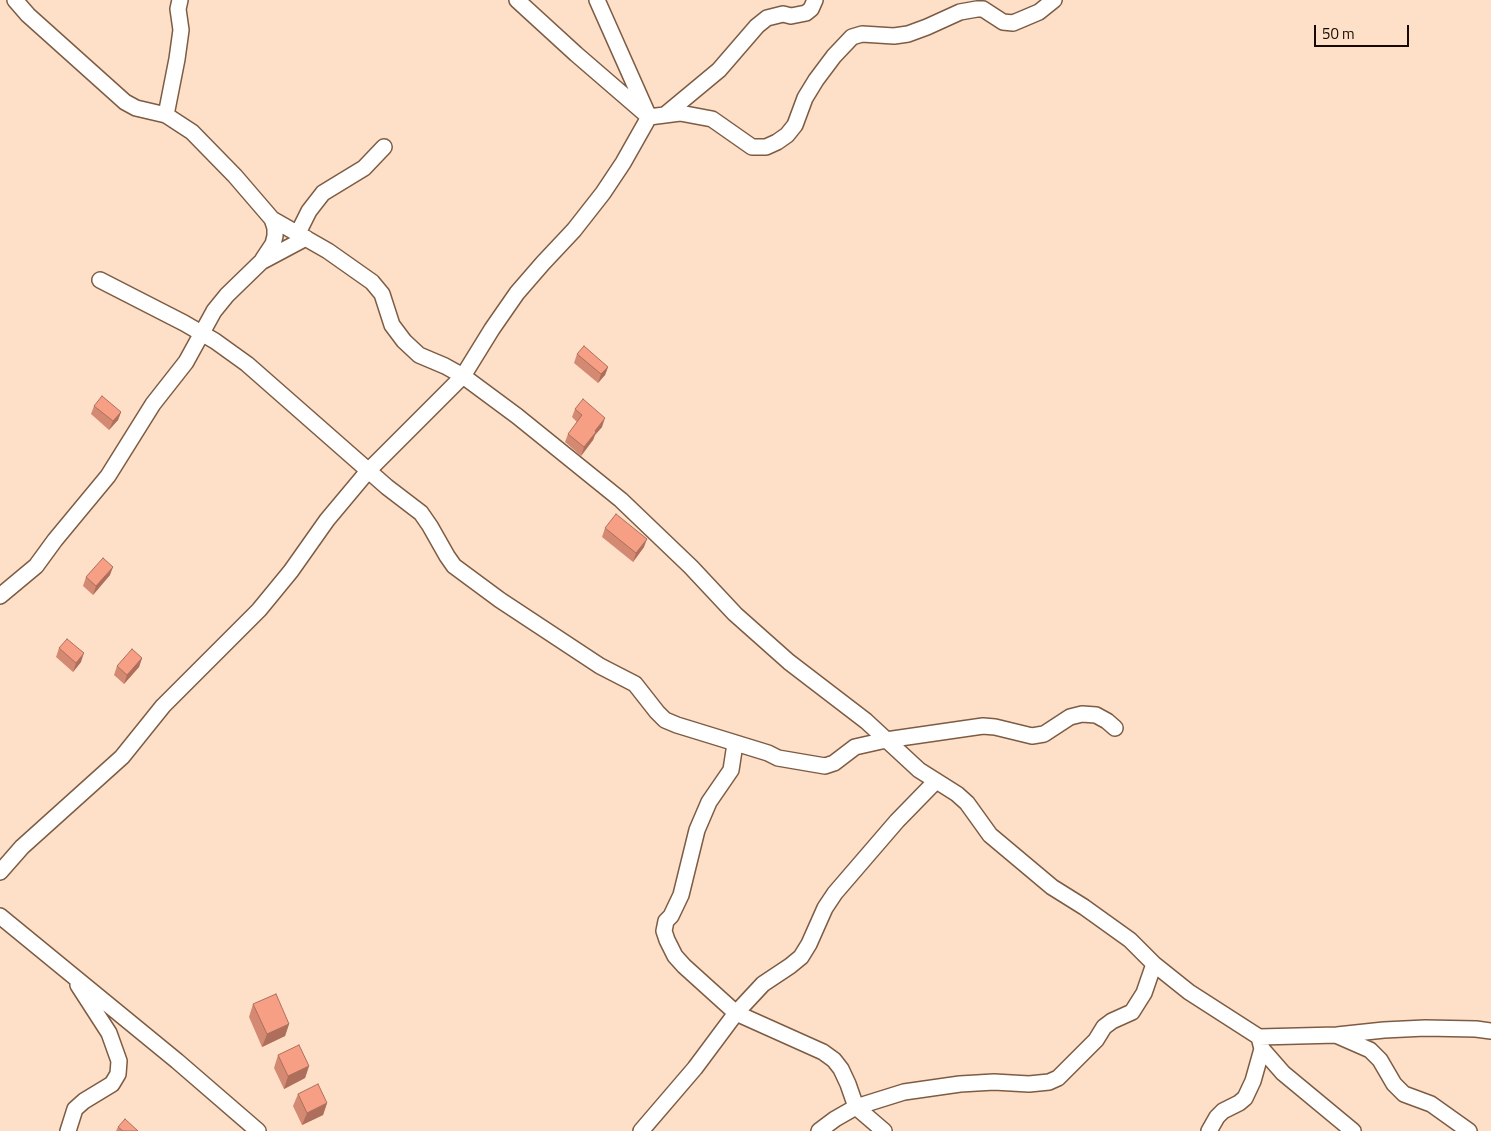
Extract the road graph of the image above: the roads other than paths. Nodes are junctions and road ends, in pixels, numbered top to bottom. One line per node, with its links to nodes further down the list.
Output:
1 (15, 0): 8 (street)
2 (180, 0): 8 (street)
3 (517, 0): 9 (street)
4 (597, 0): 9 (street)
5 (815, 0): 7 (street)
6 (1054, 0): 7 (street)
7 (666, 115): 9 (street)
8 (166, 116): 11 (street)
9 (649, 116): 16 (street)
10 (384, 147): 12 (street)
11 (272, 219): 12 (street); 13 (street)
12 (302, 235): 13 (street); 16 (street)
13 (261, 262): 15 (street)
14 (100, 280): 15 (street)
15 (202, 334): 17 (street); 18 (street)
16 (462, 376): 17 (street); 20 (street)
17 (368, 471): 21 (street); 23 (street)
18 (0, 596)
19 (1115, 728): 20 (street)
20 (886, 740): 21 (street); 22 (street)
21 (735, 744): 27 (street)
22 (936, 781): 25 (street); 27 (street)
23 (0, 872)
24 (0, 916): 26 (street)
25 (1154, 964): 30 (street); 31 (street)
26 (69, 972): 32 (street); 33 (street)
27 (736, 1013): 31 (street); 34 (street)
28 (1491, 1031): 29 (street)
29 (1337, 1035): 30 (street); 39 (street)
30 (1261, 1043): 37 (street); 38 (street)
31 (856, 1107): 35 (street); 36 (street)
32 (68, 1131)
33 (258, 1131)
34 (641, 1131)
35 (819, 1131)
36 (884, 1131)
37 (1209, 1131)
38 (1353, 1131)
39 (1469, 1131)

